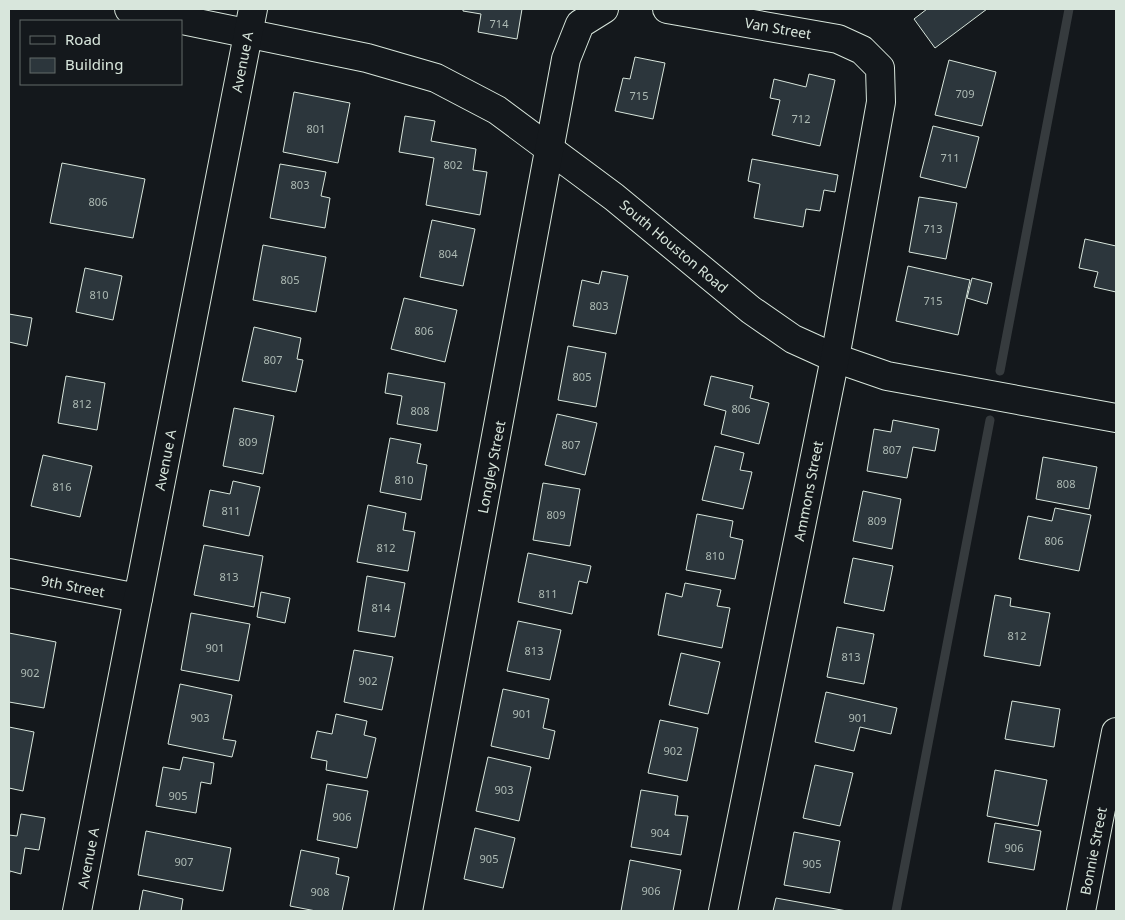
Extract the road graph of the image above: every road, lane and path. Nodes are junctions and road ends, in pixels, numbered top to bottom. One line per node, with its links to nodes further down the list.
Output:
1 (129, 9): 4 (street, South Houston Road)
2 (604, 9): 6 (street, Longley Street)
3 (667, 9): 5 (street, Van Street)
4 (250, 21): 6 (street, South Houston Road); 10 (street, Avenue A)
5 (880, 68): 7 (street, Ammons Street)
6 (550, 150): 7 (street, South Houston Road); 13 (street, Longley Street)
7 (835, 358): 8 (street, South Houston Road); 14 (street, Ammons Street)
8 (1116, 418)
9 (9, 573): 10 (street, 9th Street)
10 (138, 598): 12 (street, Avenue A)
11 (1116, 732): 15 (street, Bonnie Street)
12 (77, 911)
13 (408, 911)
14 (724, 911)
15 (1081, 911)

